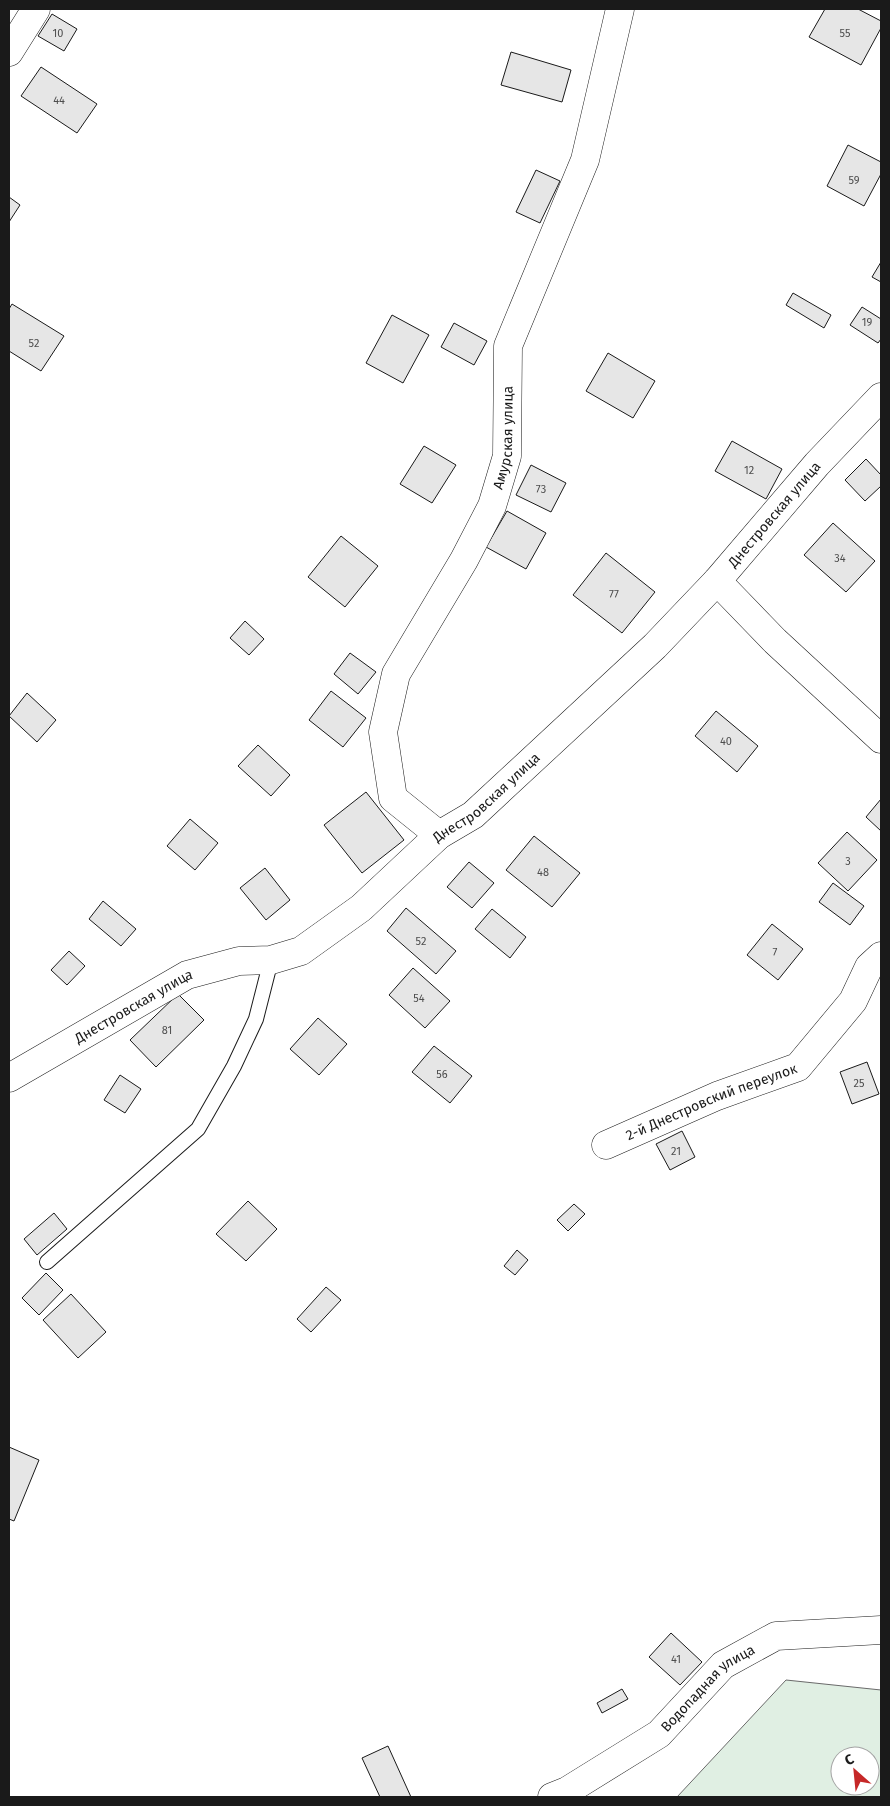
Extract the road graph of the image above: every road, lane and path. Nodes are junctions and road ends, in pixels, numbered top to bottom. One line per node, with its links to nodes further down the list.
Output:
1 (36, 9): 3 (street)
2 (620, 9): 7 (street, Амурская улица)
3 (9, 52)
4 (881, 397): 5 (street, Днестровская улица)
5 (716, 580): 6 (street); 7 (street, Днестровская улица)
6 (881, 740)
7 (439, 835): 9 (street, Днестровская улица)
8 (881, 956): 11 (street, 2-й Днестровский переулок)
9 (271, 960): 10 (street, Днестровская улица); 12 (lane)
10 (9, 1078)
11 (606, 1145)
12 (47, 1262)
13 (881, 1630): 14 (street, Водопадная улица)
14 (552, 1797)

